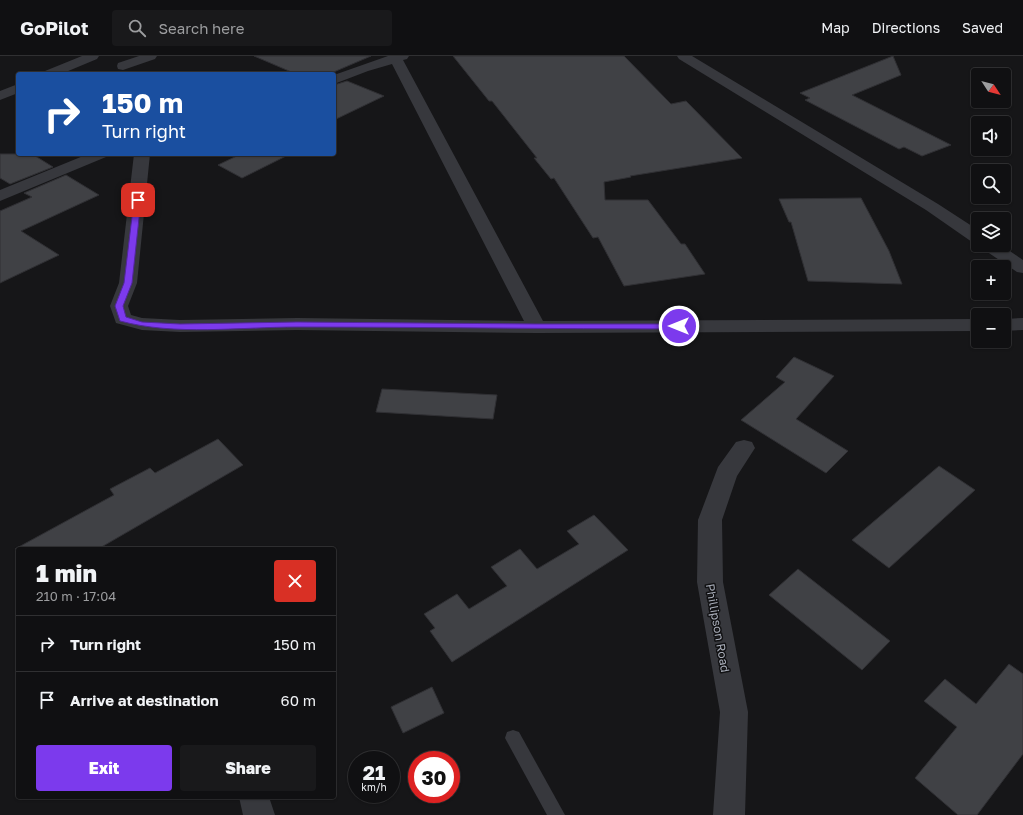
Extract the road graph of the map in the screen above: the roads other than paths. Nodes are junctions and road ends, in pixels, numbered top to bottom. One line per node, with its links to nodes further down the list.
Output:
1 (93, 56): 6 (street)
2 (150, 56): 5 (street)
3 (683, 56): 13 (street)
4 (397, 57): 7 (street); 19 (street)
5 (122, 66)
6 (55, 72)
7 (336, 79)
8 (16, 89): 9 (street)
9 (0, 96)
10 (96, 156): 12 (street)
11 (146, 156): 19 (street)
12 (0, 196)
13 (971, 233)
14 (999, 252): 15 (street)
15 (1023, 268)
16 (1023, 324): 18 (street)
17 (971, 325): 19 (street)
18 (1011, 325)
19 (537, 327)
20 (744, 448): 25 (street, Phillipson Road)
21 (513, 738): 24 (lane)
22 (255, 799): 23 (street)
23 (259, 815)
24 (556, 815)
25 (729, 815)

